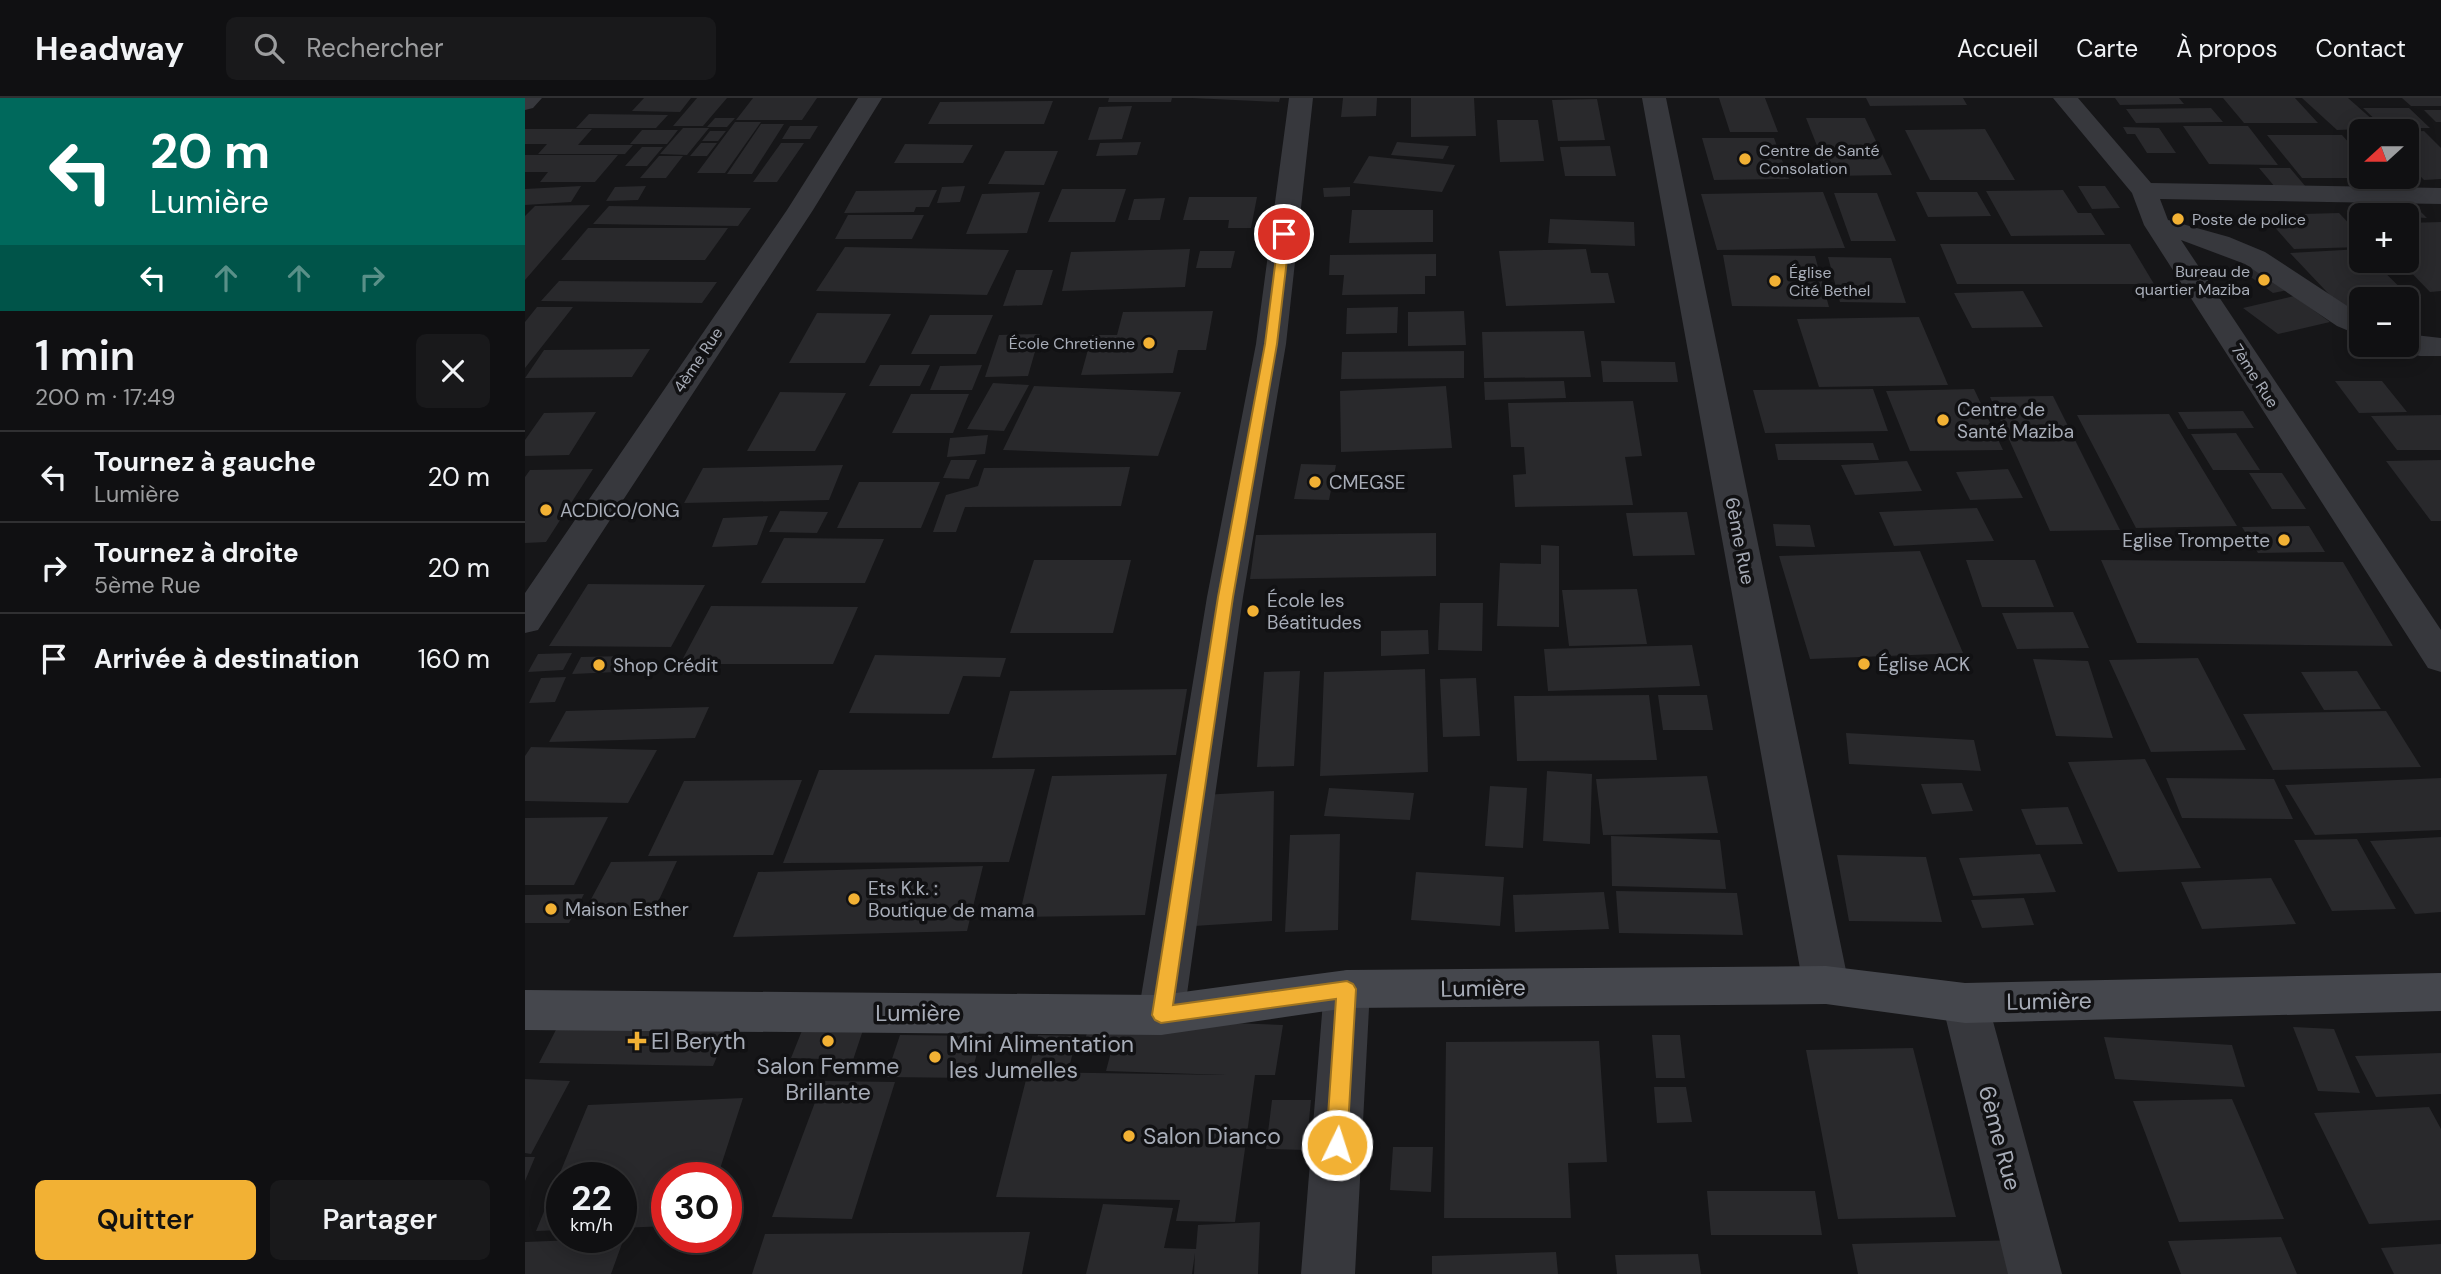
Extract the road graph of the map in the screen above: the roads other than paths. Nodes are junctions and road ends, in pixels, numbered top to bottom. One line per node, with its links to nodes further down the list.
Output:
1 (530, 98): 6 (street)
2 (870, 98): 11 (street, 4ème Rue)
3 (1301, 98): 18 (street)
4 (1654, 98): 13 (street, 6ème Rue)
5 (2065, 98): 7 (street, 7ème Rue)
6 (525, 103)
7 (2144, 191): 8 (street); 9 (street, 7ème Rue)
8 (2441, 195)
9 (2157, 225): 10 (street); 12 (street, 7ème Rue)
10 (2349, 320)
11 (525, 621)
12 (2441, 659)
13 (1826, 985): 14 (street, Lumière); 16 (street, Lumière)
14 (1347, 989): 18 (street, Lumière); 19 (street)
15 (2441, 992): 16 (street, Lumière)
16 (1965, 1003): 20 (street, 6ème Rue)
17 (525, 1010): 18 (street, Lumière)
18 (1161, 1015)
19 (1328, 1274)
20 (2035, 1274)

